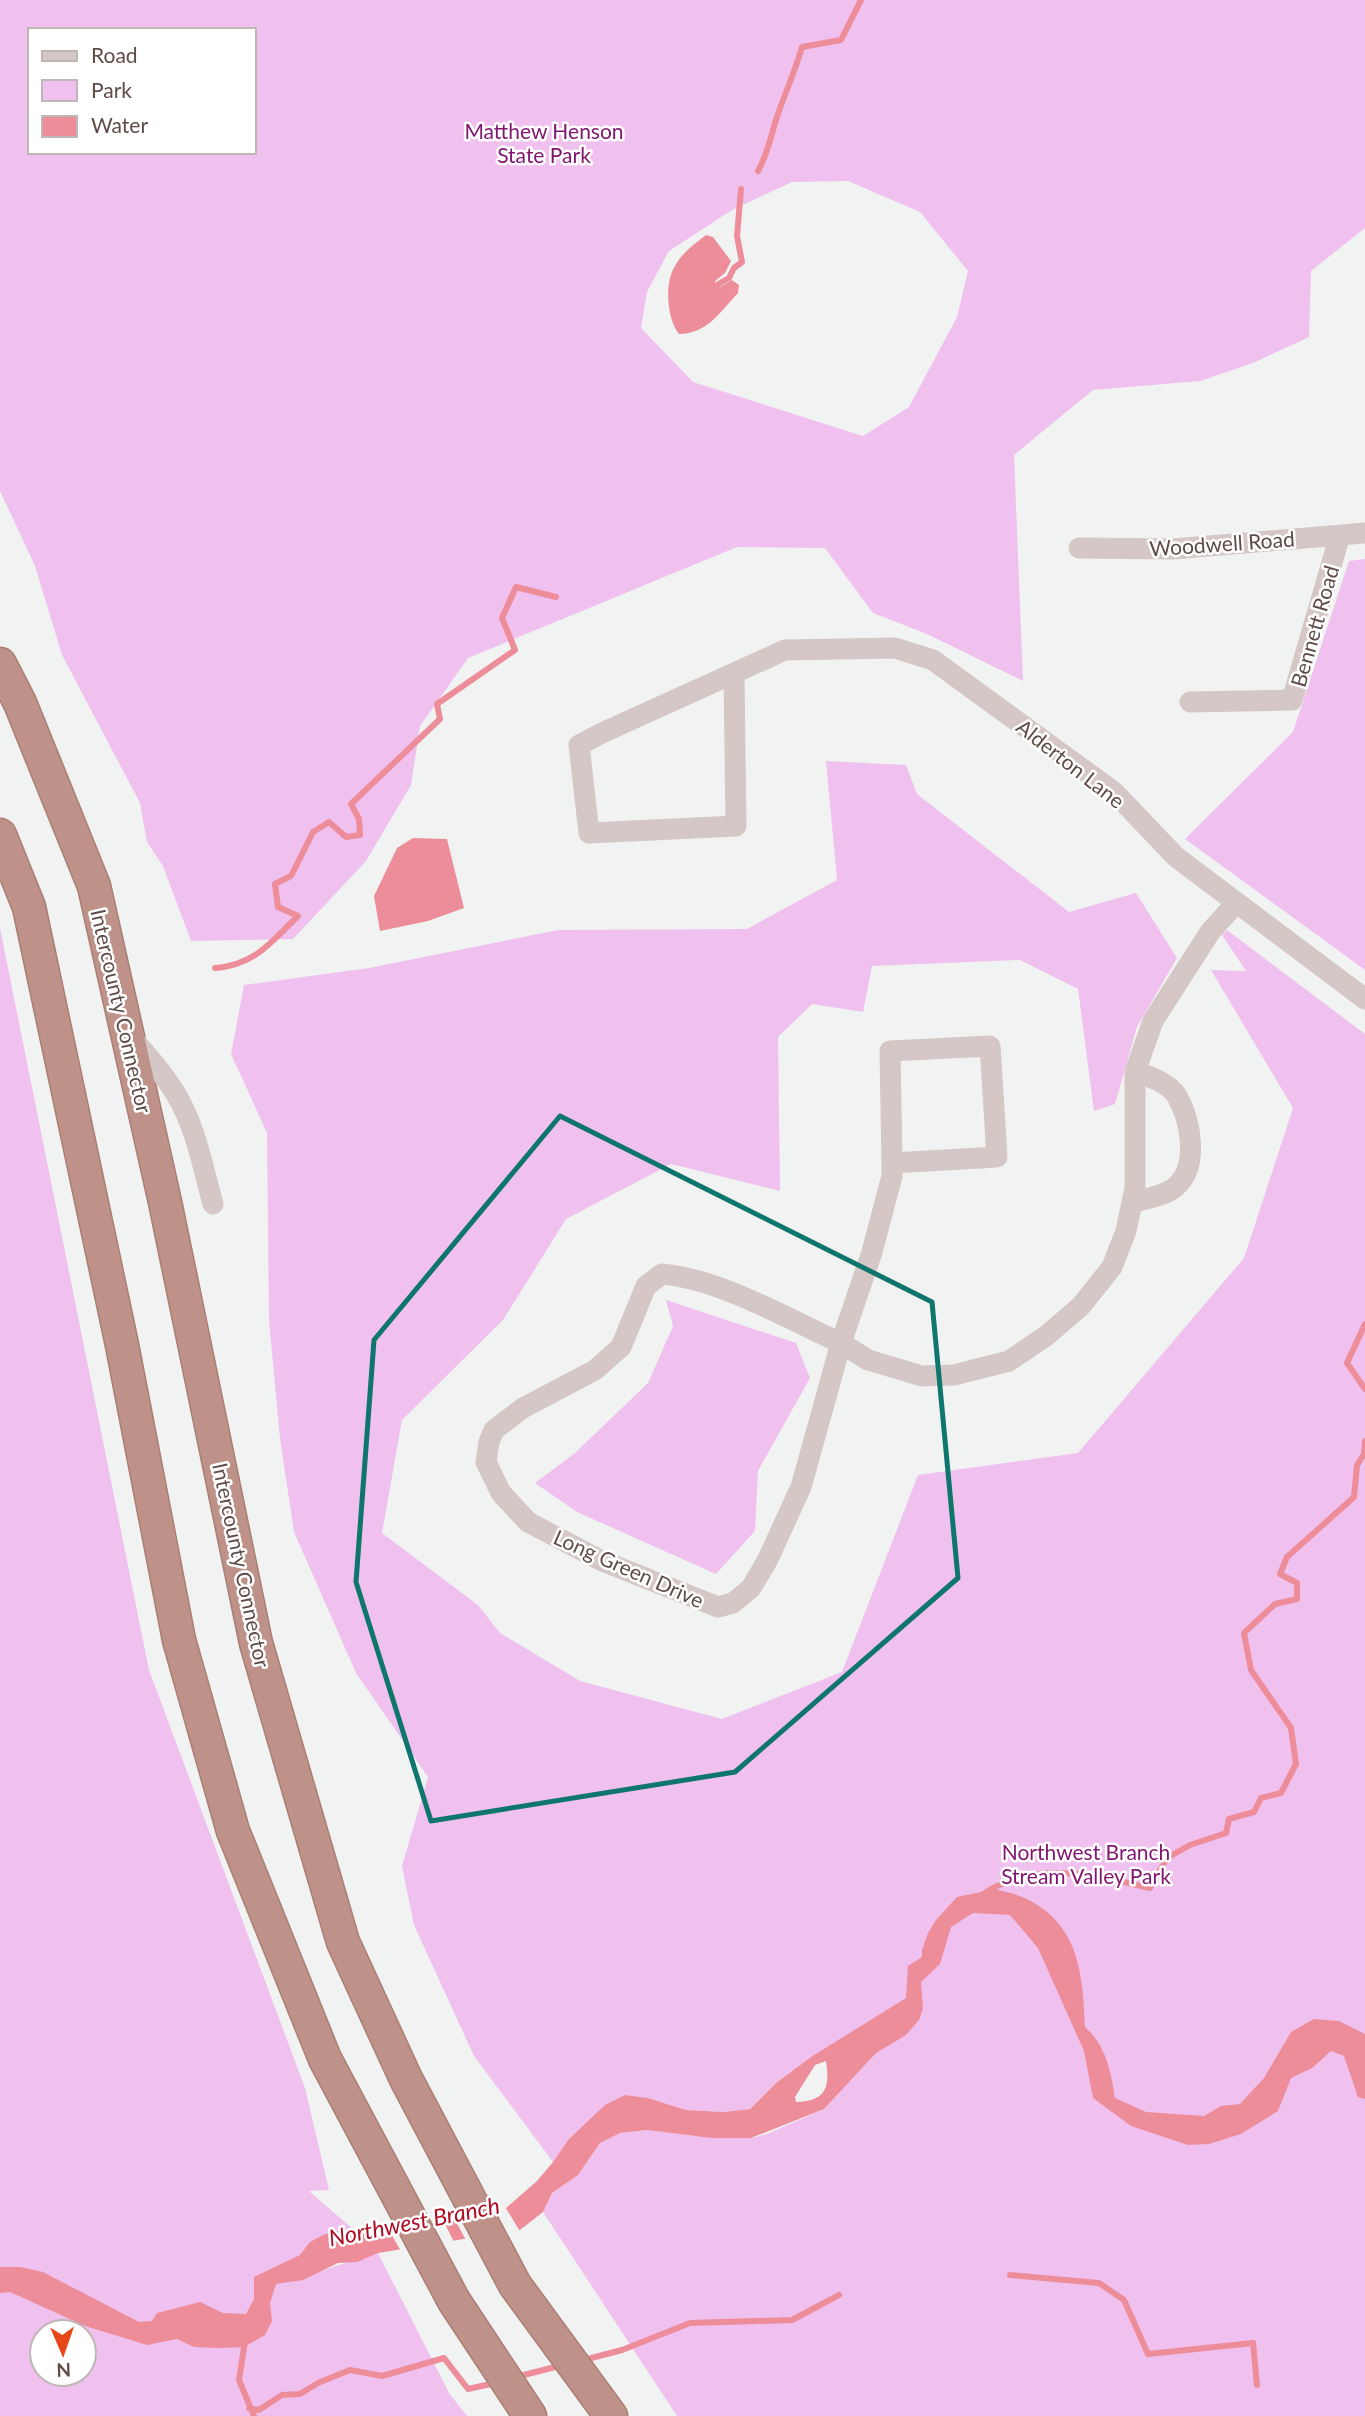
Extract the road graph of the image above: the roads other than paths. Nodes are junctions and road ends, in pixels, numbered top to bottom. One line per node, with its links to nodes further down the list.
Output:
1 (1365, 533): 2 (street, Woodwell Road)
2 (1340, 535): 3 (street, Woodwell Road); 6 (street, Bennett Road)
3 (1079, 548)
4 (0, 664): 10 (highway, Intercounty Connector)
5 (734, 673): 5 (street, Alderton Lane); 8 (street, Alderton Lane)
6 (1190, 702)
7 (0, 835): 16 (highway)
8 (1236, 903): 9 (street, Alderton Lane); 11 (street, Long Green Drive)
9 (1365, 999)
10 (127, 1033): 14 (street); 17 (highway, Intercounty Connector)
11 (1135, 1072): 13 (street, Long Green Drive); 13 (street)
12 (892, 1163): 12 (street); 15 (street)
13 (1132, 1203): 15 (street, Long Green Drive)
14 (213, 1204)
15 (841, 1343): 15 (street, Long Green Drive)
16 (530, 2416)
17 (611, 2416)

